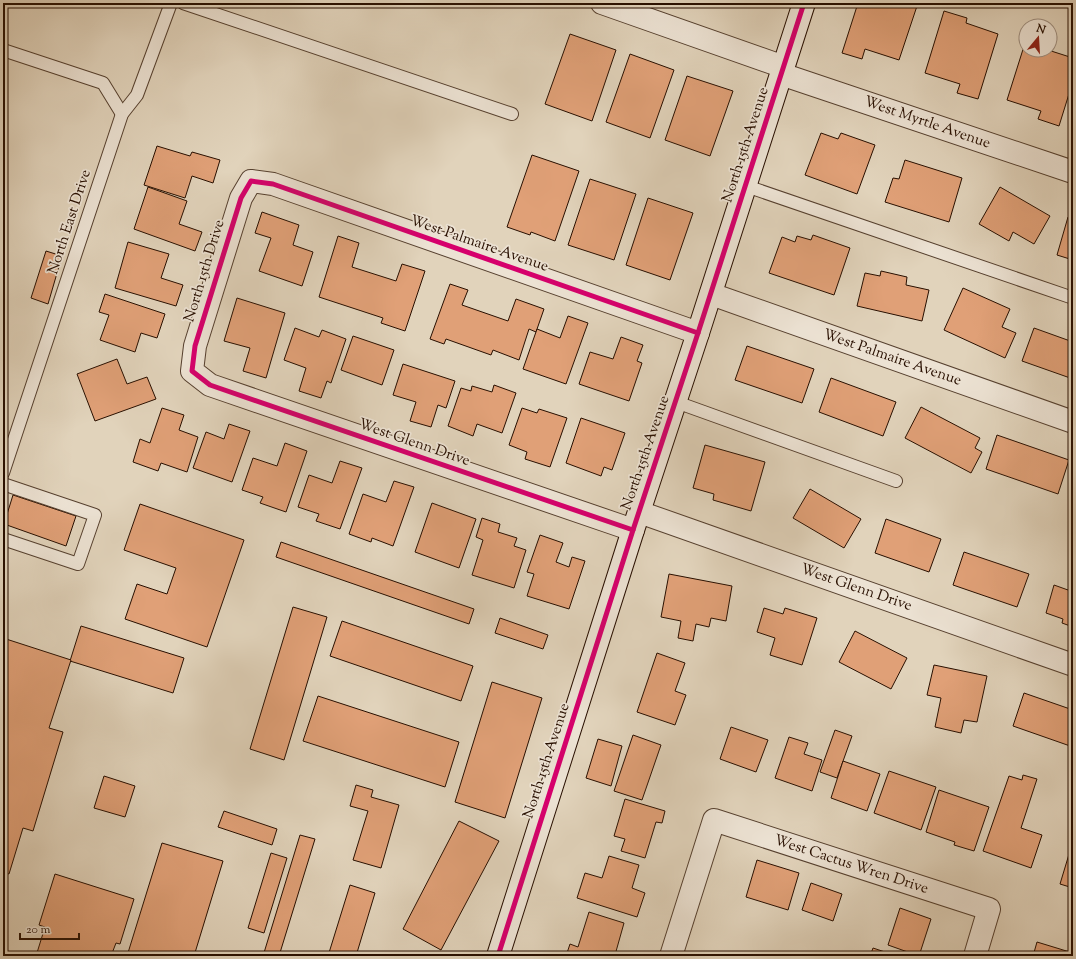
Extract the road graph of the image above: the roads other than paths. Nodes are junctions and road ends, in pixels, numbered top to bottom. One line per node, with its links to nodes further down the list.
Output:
1 (171, 3): 7 (lane, North East Drive)
2 (183, 3): 8 (lane)
3 (602, 3): 6 (street, West Myrtle Avenue)
4 (804, 3): 6 (street, North 15th Avenue)
5 (3, 50): 7 (lane)
6 (782, 70): 9 (street, West Myrtle Avenue); 11 (street, North 15th Avenue)
7 (122, 114): 18 (lane, North East Drive)
8 (512, 114)
9 (1073, 172)
10 (251, 181): 14 (street, West Palmaire Avenue); 15 (street, North 15th Drive)
11 (746, 186): 12 (street, North 15th Avenue); 13 (lane)
12 (711, 294): 14 (street, North 15th Avenue); 17 (street, West Palmaire Avenue)
13 (1073, 298)
14 (698, 333): 16 (street, North 15th Avenue)
15 (192, 371): 21 (street, West Glenn Drive)
16 (676, 402): 19 (lane); 21 (street, North 15th Avenue)
17 (1073, 422)
18 (3, 473)
19 (896, 481)
20 (3, 484): 22 (lane)
21 (636, 521): 23 (street, West Glenn Drive); 24 (street, North 15th Avenue)
22 (3, 538)
23 (1073, 665)
24 (498, 956)
25 (671, 956): 26 (street, West Cactus Wren Drive)
26 (975, 956)

